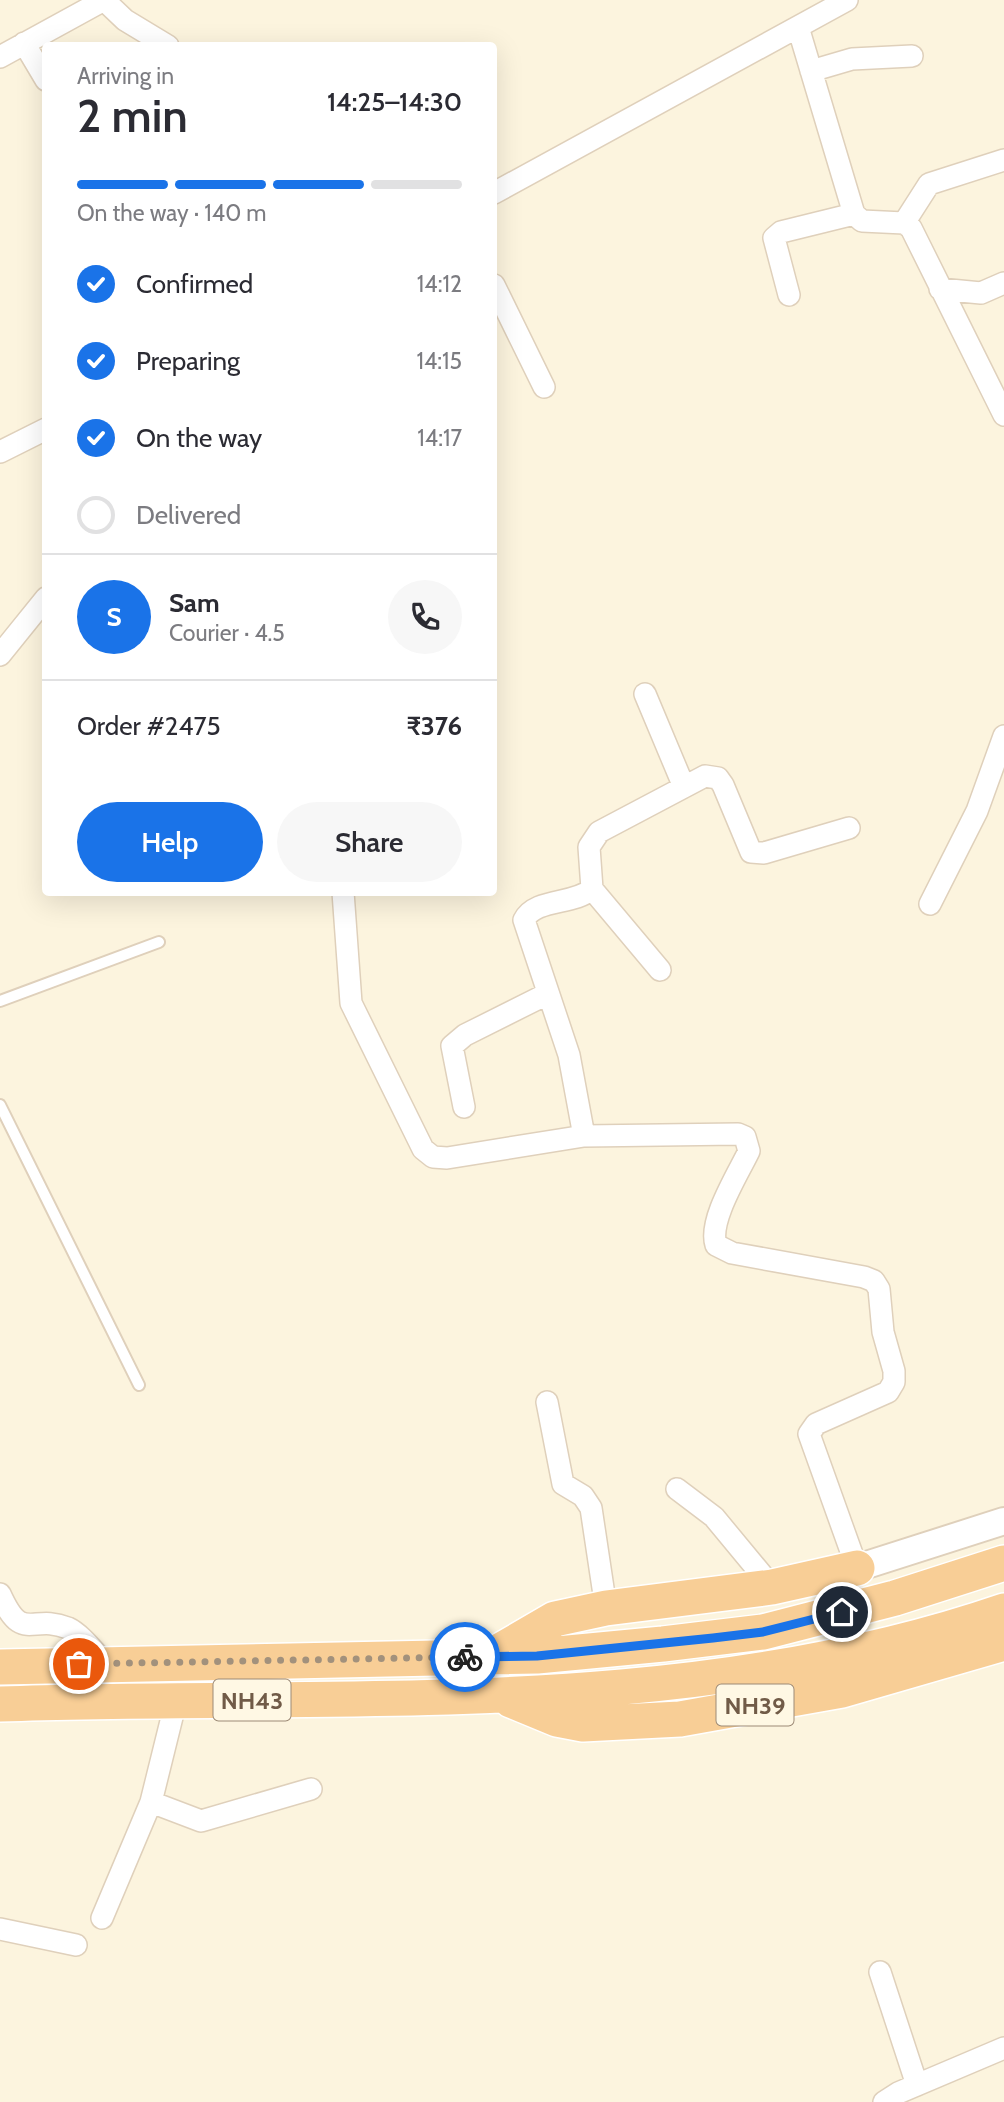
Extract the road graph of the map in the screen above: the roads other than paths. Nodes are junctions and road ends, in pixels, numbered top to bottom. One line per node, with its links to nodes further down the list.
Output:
1 (104, 0): 4 (street); 5 (street)
2 (847, 0): 3 (street)
3 (798, 27): 8 (street); 11 (street)
4 (161, 42)
5 (24, 43): 7 (street); 9 (street)
6 (912, 56): 8 (street)
7 (0, 57)
8 (811, 71): 12 (street)
9 (42, 73)
10 (1004, 160): 13 (street)
11 (497, 191)
12 (854, 214): 13 (street); 17 (street)
13 (904, 223): 15 (street)
14 (1004, 283): 15 (street)
15 (940, 289): 19 (street)
16 (497, 291): 18 (street)
17 (789, 295)
18 (544, 387)
19 (1004, 415)
20 (42, 431): 21 (street)
21 (0, 452)
22 (42, 603): 23 (street)
23 (0, 655)
24 (645, 694): 26 (street)
25 (1004, 736): 30 (street)
26 (684, 787): 27 (street); 28 (street)
27 (849, 828)
28 (592, 889): 32 (street); 33 (street)
29 (343, 896): 37 (street)
30 (930, 904)
31 (159, 942): 34 (lane)
32 (660, 970)
33 (547, 994): 36 (street); 37 (street)
34 (0, 1001)
35 (0, 1105): 38 (lane)
36 (464, 1107)
37 (584, 1136): 43 (street)
38 (139, 1385)
39 (547, 1402): 46 (street)
40 (677, 1489): 44 (street)
41 (1004, 1521): 43 (street)
42 (1004, 1563): 49 (highway, NH43)
43 (857, 1568): 44 (highway)
44 (772, 1587): 46 (highway)
45 (0, 1594): 50 (street)
46 (606, 1608): 49 (highway)
47 (1004, 1611): 52 (highway, NH43)
48 (1004, 1643): 52 (highway, NH39)
49 (490, 1656): 50 (highway, NH43)
50 (105, 1663): 51 (highway, NH43)
51 (0, 1667)
52 (505, 1697): 53 (highway, NH43)
53 (176, 1701): 54 (highway, NH43); 56 (street)
54 (0, 1704)
55 (310, 1789): 56 (street)
56 (150, 1802): 57 (street)
57 (102, 1918)
58 (0, 1929): 59 (street)
59 (76, 1945)
60 (880, 1972): 62 (street)
61 (1004, 2048): 62 (street)
62 (917, 2085): 63 (street)
63 (884, 2102)

